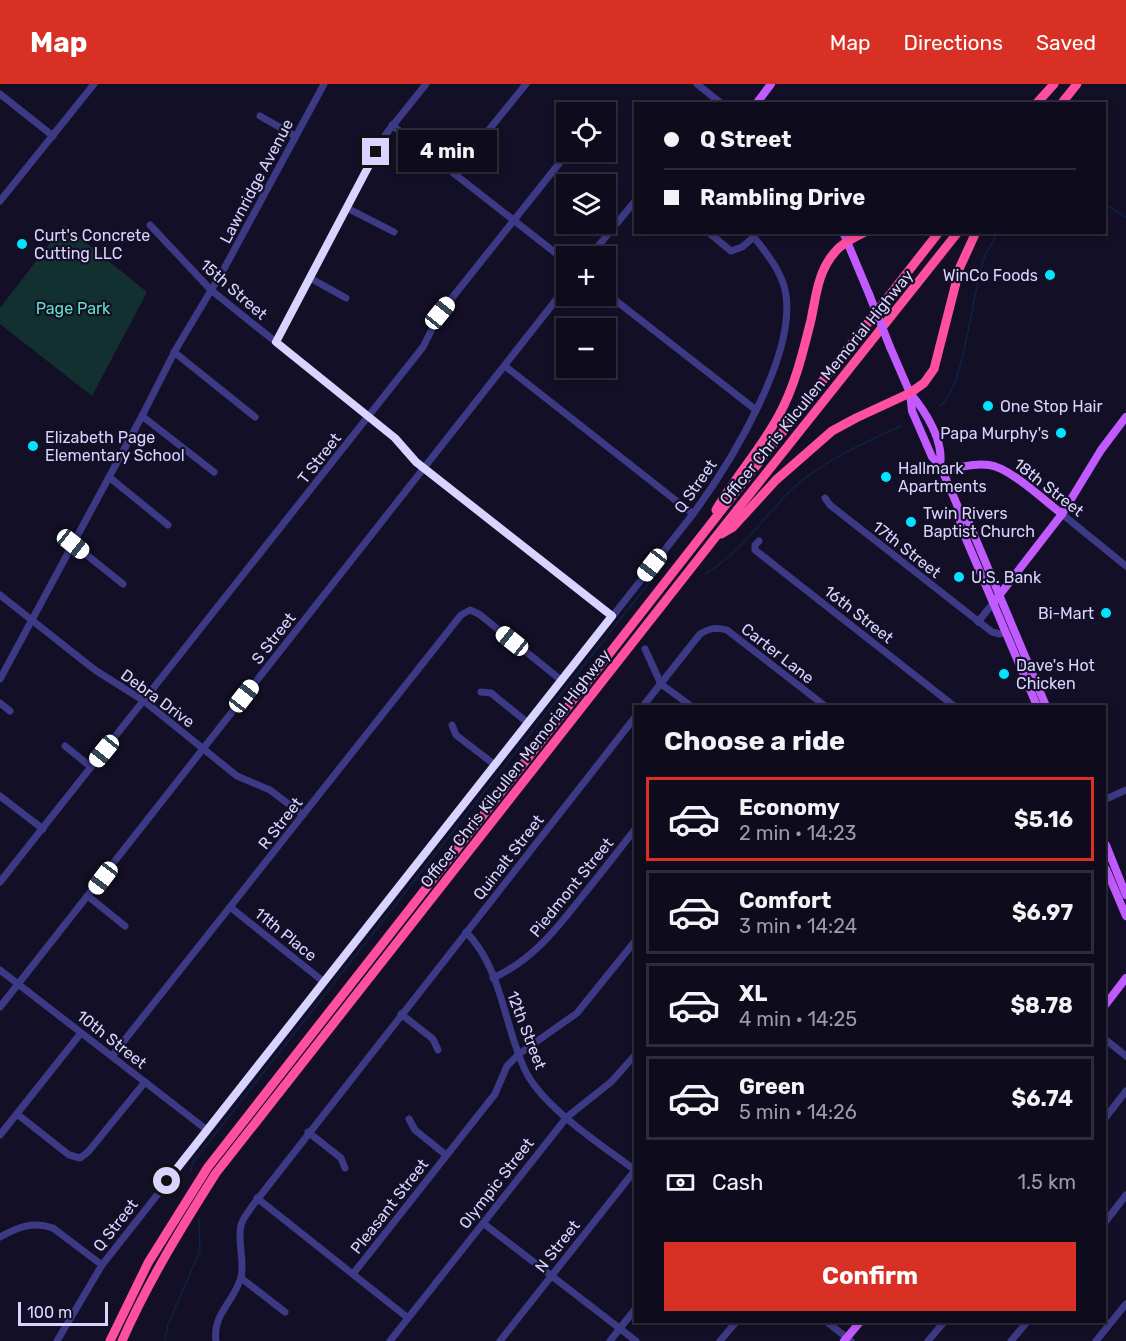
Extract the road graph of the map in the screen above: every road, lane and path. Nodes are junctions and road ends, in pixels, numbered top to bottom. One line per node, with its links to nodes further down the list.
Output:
1 (94, 84): 17 (street)
2 (324, 84): 18 (street, Lawnridge Avenue)
3 (426, 84): 16 (street)
4 (526, 84): 20 (street)
5 (697, 84): 10 (street)
6 (771, 84): 11 (main road)
7 (1055, 84): 12 (highway)
8 (1078, 84): 13 (highway); 14 (highway)
9 (0, 94): 17 (street)
10 (720, 102)
11 (758, 102)
12 (1040, 102)
13 (1063, 102)
14 (1067, 102)
15 (260, 117): 18 (street)
16 (392, 124): 20 (street); 23 (street)
17 (53, 136): 21 (street)
18 (296, 136): 36 (street, Lawnridge Avenue)
19 (560, 162): 24 (street, T Street)
20 (454, 173): 24 (street)
21 (0, 201)
22 (634, 202): 33 (street)
23 (347, 208): 26 (street); 35 (street)
24 (514, 221): 34 (street); 46 (street, T Street)
25 (150, 225): 36 (street, 15th Street)
26 (394, 232)
27 (710, 234): 31 (street)
28 (937, 234): 57 (highway, Officer Chris Kilcullen Memorial Highway)
29 (956, 234): 58 (highway, Officer Chris Kilcullen Memorial Highway)
30 (974, 234): 43 (highway)
31 (752, 235): 44 (street, Q Street)
32 (845, 237): 43 (main road, bridge); 57 (highway)
33 (598, 246)
34 (556, 253)
35 (310, 278): 37 (street); 40 (street)
36 (211, 290): 40 (street, 15th Street); 41 (street, Lawnridge Avenue)
37 (346, 298)
38 (556, 300): 42 (street, S Street)
39 (616, 301): 44 (street)
40 (276, 342): 46 (street, 15th Street)
41 (174, 352): 45 (street, Lawnridge Avenue); 47 (street)
42 (505, 366): 49 (street, S Street); 54 (street)
43 (910, 393): 50 (main road); 58 (highway)
44 (756, 410): 54 (street, Q Street)
45 (142, 416): 51 (street); 52 (street, Lawnridge Avenue)
46 (369, 416): 49 (street, 15th Street); 74 (street, T Street)
47 (255, 417)
48 (1126, 417): 55 (main road)
49 (424, 468): 65 (street, 15th Street); 87 (street, S Street)
50 (942, 468): 55 (main road, 18th Street); 64 (main road)
51 (214, 472)
52 (110, 477): 56 (street); 60 (street, Lawnridge Avenue)
53 (825, 498): 67 (street, 17th Street)
54 (693, 514): 65 (street, Q Street)
55 (1062, 514): 61 (street, 18th Street); 64 (main road)
56 (168, 525)
57 (711, 525): 155 (highway, Officer Chris Kilcullen Memorial Highway)
58 (714, 539): 156 (highway, Officer Chris Kilcullen Memorial Highway)
59 (759, 541): 79 (street, 16th Street)
60 (73, 544): 62 (street); 66 (street, Lawnridge Avenue)
61 (1126, 566)
62 (123, 584)
63 (0, 595): 66 (street, Debra Drive)
64 (997, 599): 67 (street); 68 (main road); 81 (main road)
65 (612, 616): 71 (street, Q Street)
66 (32, 620): 70 (street, Lawnridge Avenue); 74 (street, Debra Drive)
67 (978, 622): 68 (street, 17th Street)
68 (1006, 632): 80 (main road)
69 (645, 649): 72 (street)
70 (0, 679)
71 (561, 680): 84 (street, Q Street); 93 (street, R Street)
72 (661, 684): 76 (street); 77 (street); 78 (street, Carter Lane)
73 (481, 692): 84 (street)
74 (144, 701): 87 (street, Debra Drive); 89 (street, T Street)
75 (0, 703): 82 (street)
76 (644, 705)
77 (690, 705)
78 (824, 705)
79 (953, 705)
80 (1037, 705)
81 (1046, 705)
82 (10, 711)
83 (634, 719): 104 (street, Quinalt Street)
84 (528, 723): 88 (street, Q Street)
85 (452, 725): 88 (street)
86 (64, 746): 89 (street)
87 (203, 748): 93 (street, Debra Drive); 100 (street, S Street)
88 (495, 765): 109 (street, Q Street)
89 (91, 767): 94 (street, T Street)
90 (1126, 790): 92 (street)
91 (0, 795): 94 (street)
92 (1106, 799)
93 (303, 815): 101 (street, R Street)
94 (43, 829): 98 (street, T Street)
95 (634, 831): 107 (street, Piedmont Street)
96 (1106, 846): 99 (main road)
97 (1106, 869): 102 (main road)
98 (0, 882)
99 (1126, 895)
100 (89, 897): 103 (street); 110 (street, S Street)
101 (230, 907): 109 (street, 11th Place); 118 (street, R Street)
102 (1126, 916)
103 (125, 926)
104 (466, 932): 107 (street, 12th Street); 113 (street, Quinalt Street)
105 (634, 942): 117 (street, Pleasant Street)
106 (0, 970): 110 (street, 10th Street)
107 (493, 978): 117 (street, 12th Street)
108 (1126, 978): 111 (main road)
109 (324, 982): 127 (street, Q Street)
110 (18, 984): 112 (street, S Street); 114 (street, 10th Street)
111 (1106, 1005)
112 (0, 1007)
113 (401, 1014): 116 (street); 128 (street, Quinalt Street)
114 (81, 1033): 118 (street, 10th Street); 123 (street)
115 (1106, 1040): 120 (street)
116 (438, 1050)
117 (519, 1054): 124 (street, 12th Street); 130 (street, Pleasant Street)
118 (112, 1056): 121 (street, 10th Street)
119 (634, 1056): 124 (street, Olympic Street)
120 (1126, 1056)
121 (145, 1082): 123 (street); 127 (street, 10th Street)
122 (1126, 1091): 125 (street)
123 (17, 1114): 129 (street)
124 (567, 1117): 132 (street, 12th Street); 137 (street, Olympic Street)
125 (1106, 1117)
126 (409, 1119): 130 (street, Pleasant Street)
127 (207, 1130): 139 (street, Q Street)
128 (308, 1132): 131 (street); 135 (street, Quinalt Street)
129 (0, 1135)
130 (446, 1155): 140 (street, Pleasant Street)
131 (345, 1168)
132 (634, 1168)
133 (634, 1172): 141 (street, N Street)
134 (1126, 1195): 136 (street)
135 (257, 1198): 140 (street); 142 (street, Quinalt Street)
136 (1106, 1221)
137 (483, 1223): 141 (street); 146 (street, Olympic Street)
138 (0, 1237): 139 (street)
139 (102, 1265): 154 (street, Q Street)
140 (352, 1274): 146 (street)
141 (551, 1276): 152 (street); 159 (street, N Street)
142 (241, 1278): 145 (street); 157 (street, Quinalt Street)
143 (1126, 1304): 165 (street)
144 (634, 1311): 152 (street)
145 (285, 1312)
146 (408, 1318): 158 (street, Olympic Street)
147 (735, 1323): 162 (street)
148 (828, 1323): 153 (street)
149 (859, 1323): 153 (main road)
150 (943, 1323): 163 (street)
151 (1026, 1323): 164 (street)
152 (620, 1329): 160 (street); 161 (street)
153 (848, 1340)
154 (57, 1341)
155 (110, 1341)
156 (122, 1341)
157 (216, 1341)
158 (390, 1341)
159 (500, 1341)
160 (610, 1341)
161 (636, 1341)
162 (720, 1341)
163 (928, 1341)
164 (1011, 1341)
165 (1096, 1341)

